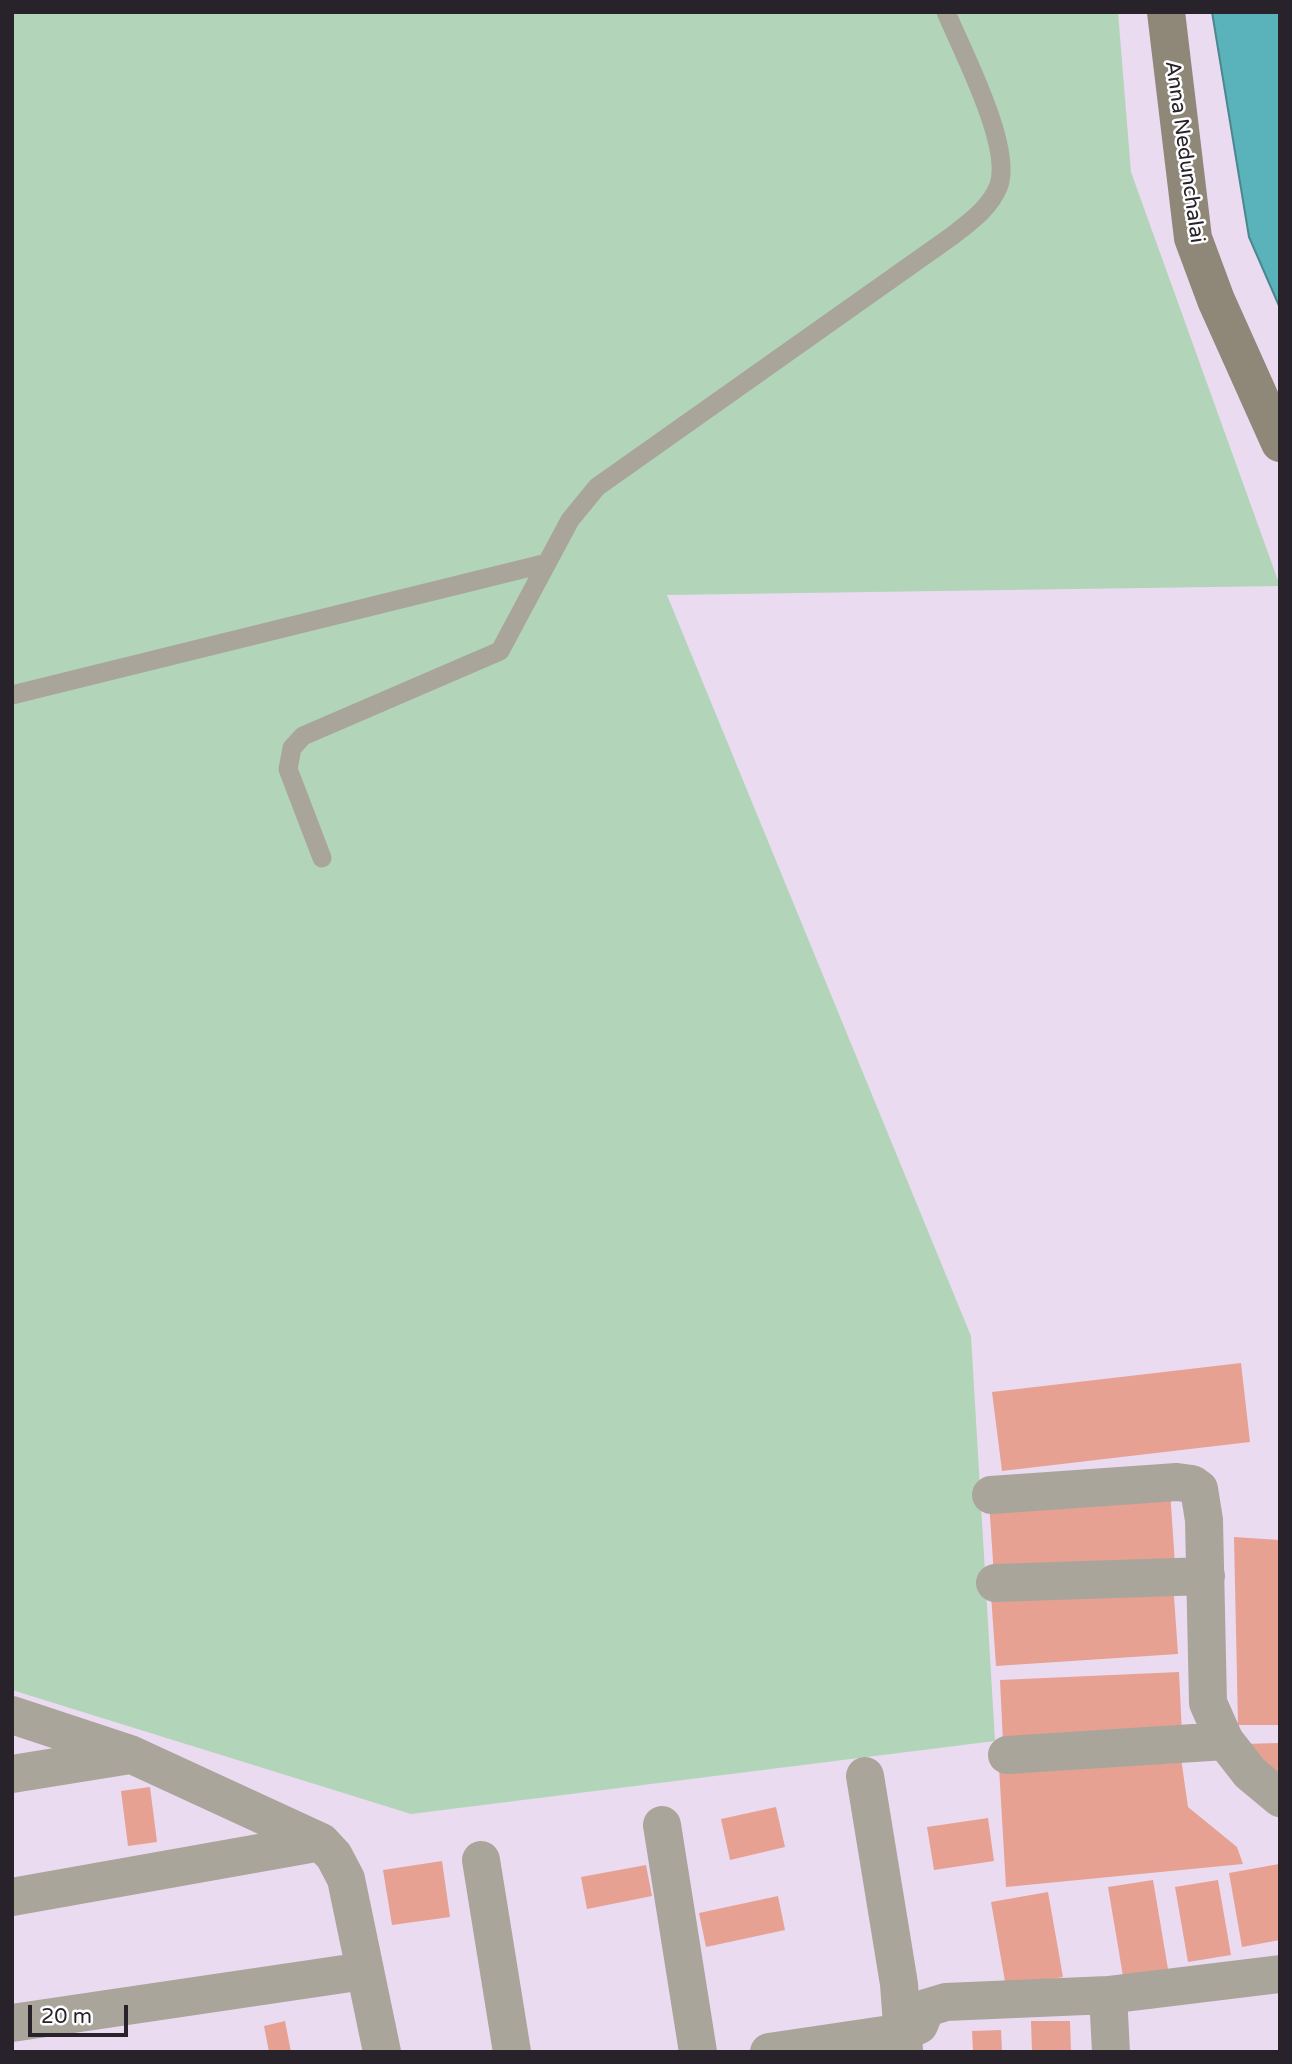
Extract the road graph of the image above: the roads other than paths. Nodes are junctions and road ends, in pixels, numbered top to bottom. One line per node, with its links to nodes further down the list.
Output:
1 (946, 12): 4 (lane)
2 (1166, 12): 3 (street, Anna Nedunchalai)
3 (1280, 443)
4 (547, 563): 5 (lane); 6 (lane)
5 (12, 695)
6 (322, 858)
7 (991, 1495): 8 (street)
8 (1206, 1576): 9 (street); 11 (street)
9 (995, 1583)
10 (12, 1715): 12 (street)
11 (1225, 1741): 13 (street); 16 (street)
12 (130, 1755): 14 (street); 18 (street)
13 (1007, 1755)
14 (12, 1774)
15 (865, 1776): 25 (street)
16 (1280, 1798)
17 (663, 1825): 28 (street)
18 (321, 1842): 20 (street); 21 (street)
19 (481, 1860): 27 (street)
20 (12, 1897)
21 (364, 1971): 24 (street); 26 (street)
22 (1280, 1974): 23 (street)
23 (1108, 1995): 25 (street); 30 (street)
24 (12, 2022)
25 (904, 2042): 29 (street)
26 (382, 2052)
27 (512, 2052)
28 (698, 2052)
29 (769, 2052)
30 (1111, 2052)

